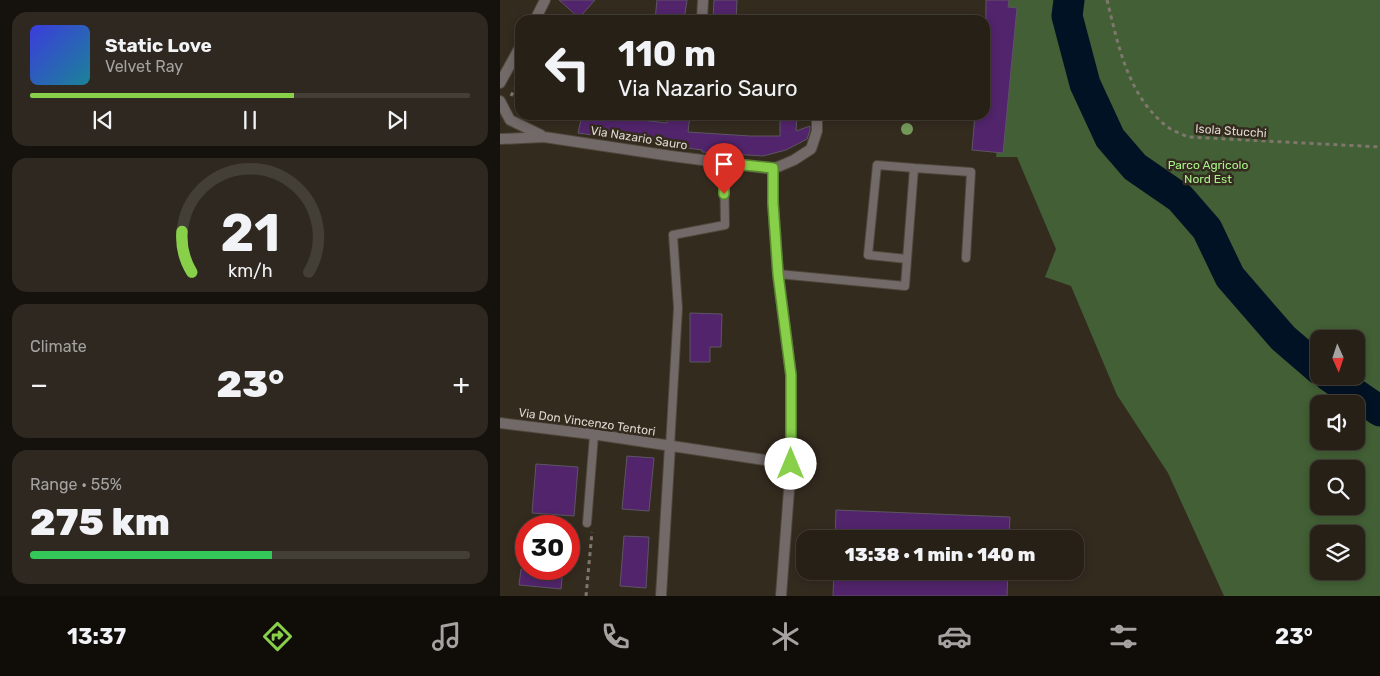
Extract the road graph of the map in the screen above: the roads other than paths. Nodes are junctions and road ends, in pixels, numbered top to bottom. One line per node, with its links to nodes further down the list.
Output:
1 (546, 0): 3 (street)
2 (703, 0): 4 (street)
3 (538, 15)
4 (702, 15)
5 (515, 57): 6 (street)
6 (500, 83)
7 (500, 101): 9 (street, Via Nazario Sauro)
8 (817, 120): 12 (street, Via Nazario Sauro)
9 (544, 137): 10 (street, Via Nazario Sauro); 11 (street, Via Nazario Sauro)
10 (500, 139)
11 (724, 163): 12 (street, Via Nazario Sauro); 19 (lane, Via Don Vincenzo Tentori)
12 (773, 168): 16 (street)
13 (914, 168): 14 (lane); 15 (lane); 15 (lane)
14 (966, 258)
15 (907, 259): 16 (lane)
16 (778, 274): 20 (street)
17 (500, 423): 18 (street, Via Don Vincenzo Tentori)
18 (594, 434): 19 (street, Via Don Vincenzo Tentori); 21 (lane)
19 (670, 446): 20 (street, Via Don Vincenzo Tentori); 22 (street, Via Don Vincenzo Tentori)
20 (791, 464): 23 (street)
21 (587, 523)
22 (661, 596)
23 (781, 596)

